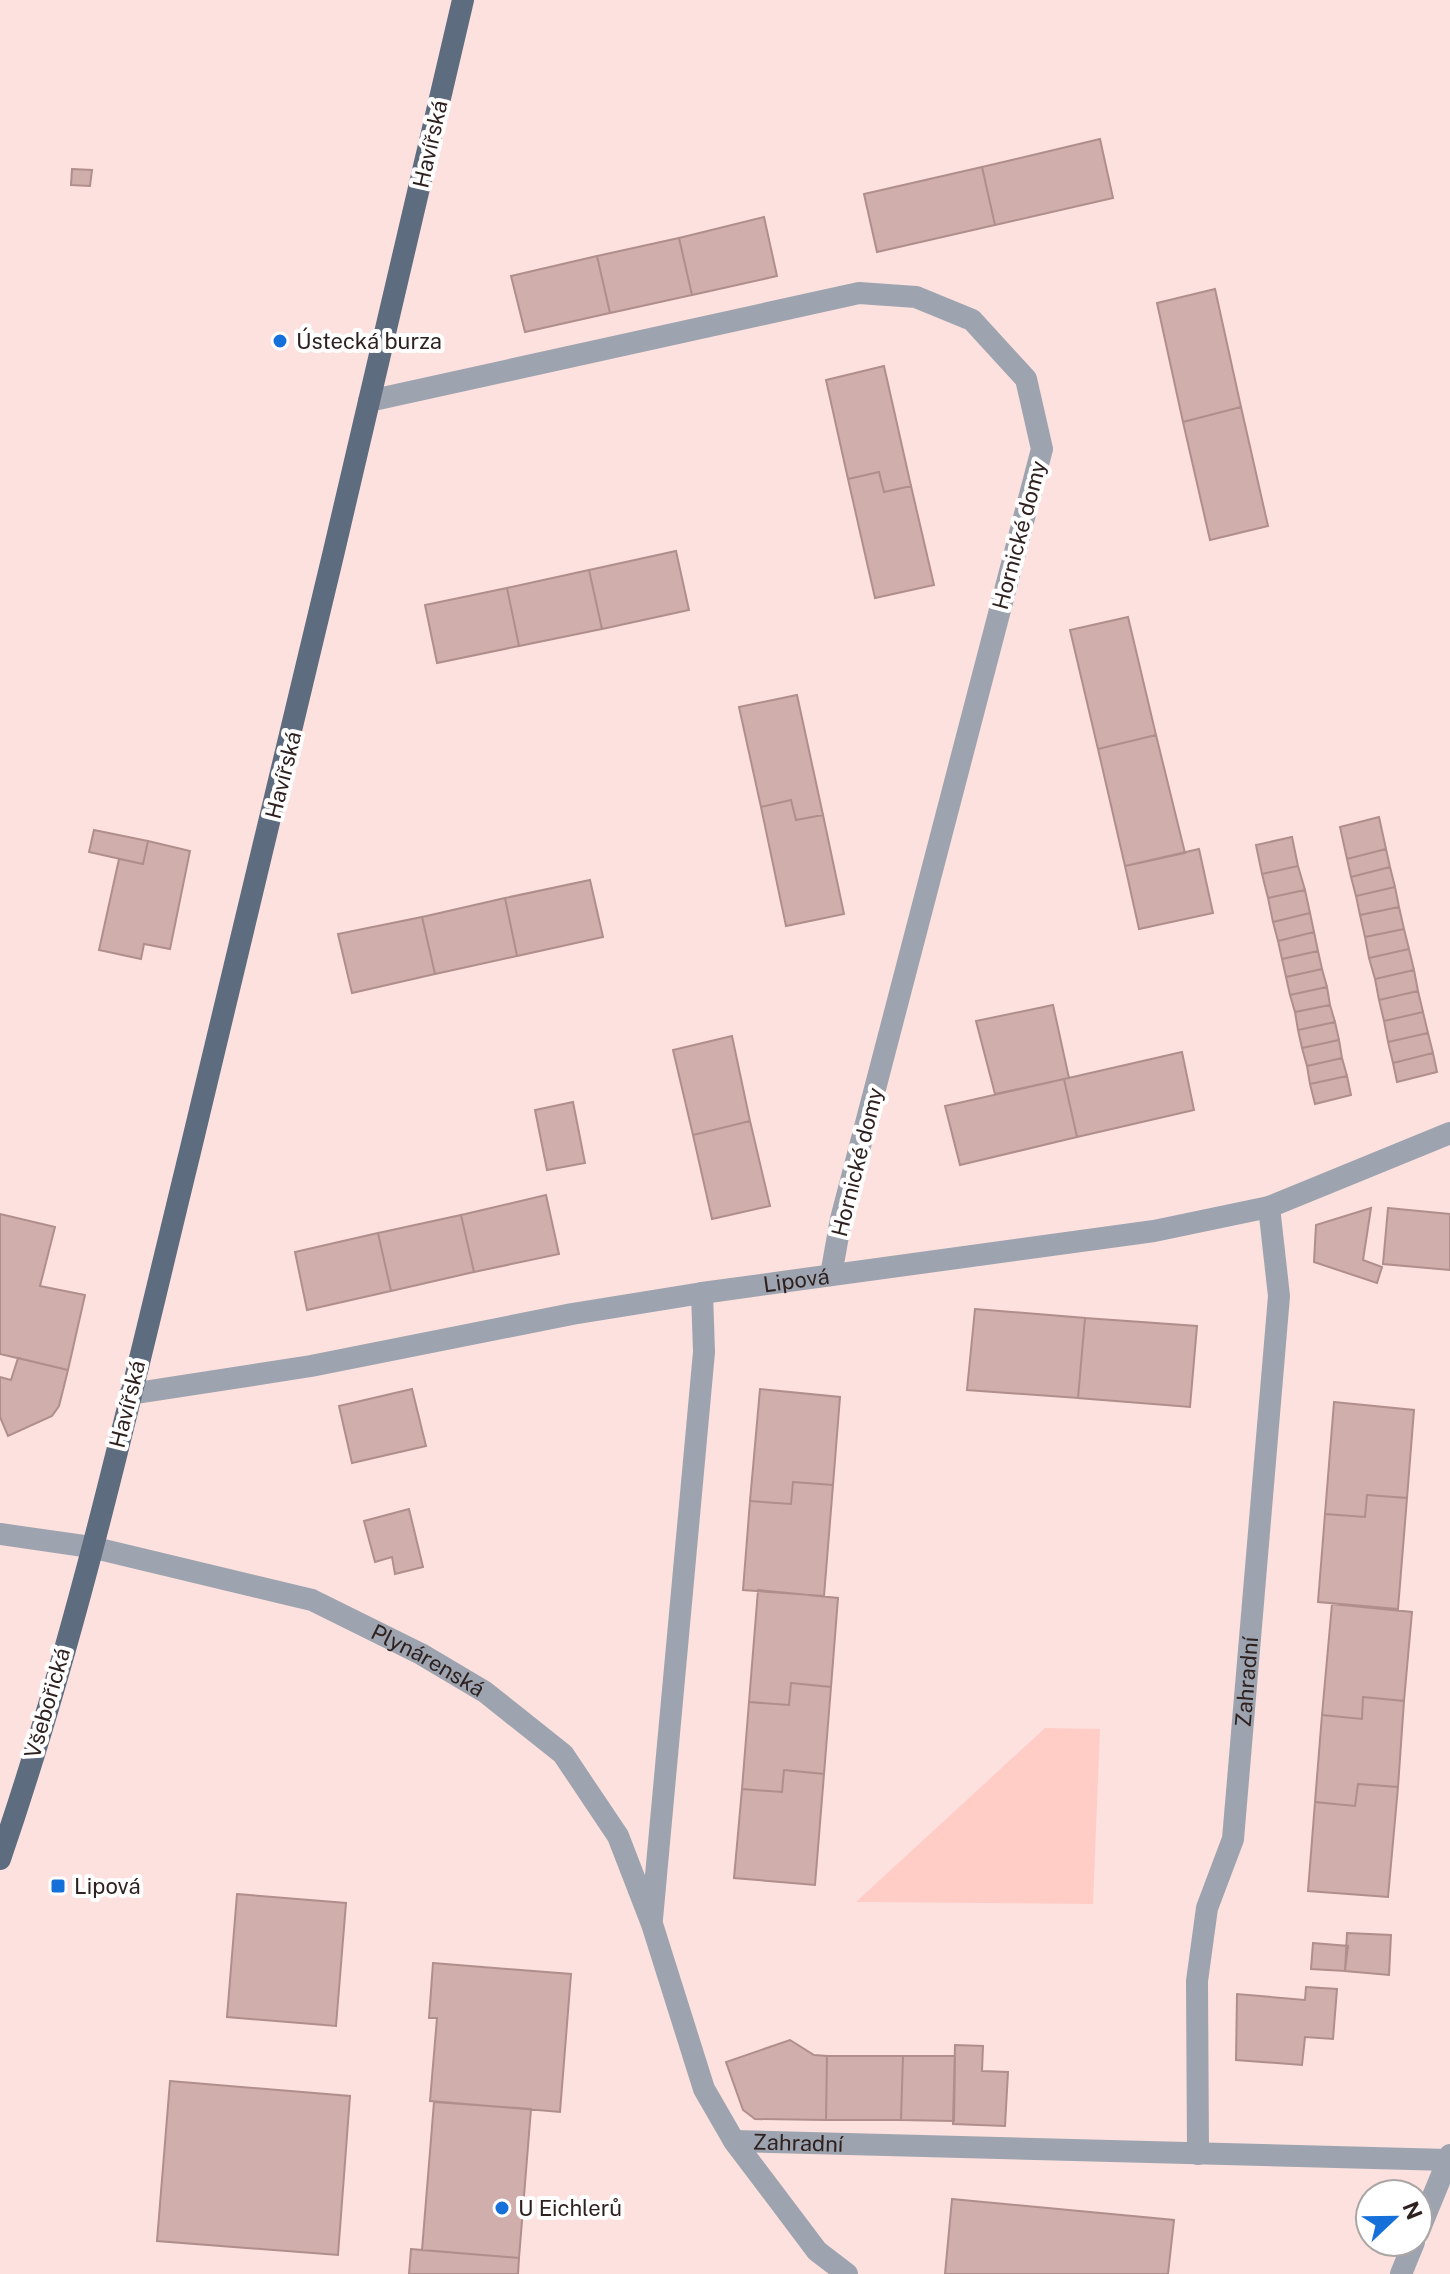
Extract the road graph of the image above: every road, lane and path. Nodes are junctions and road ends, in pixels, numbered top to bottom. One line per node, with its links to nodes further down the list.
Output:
1 (463, 0): 2 (main road, Havířská)
2 (369, 401): 5 (street, Hornické domy); 7 (main road, Havířská)
3 (1450, 1133): 4 (street, Lipová)
4 (1269, 1207): 5 (street, Lipová); 13 (street, Zahradní)
5 (831, 1275): 6 (street, Lipová)
6 (702, 1293): 7 (street, Lipová); 11 (street, Plynárenská)
7 (130, 1394): 9 (main road, Havířská)
8 (0, 1534): 9 (street)
9 (91, 1547): 10 (main road, Všebořická); 11 (street, Plynárenská)
10 (0, 1859)
11 (652, 1924): 12 (street, Plynárenská)
12 (734, 2141): 13 (street, Zahradní); 16 (street, Plynárenská)
13 (1198, 2154): 14 (street, Zahradní)
14 (1449, 2157): 15 (street)
15 (1434, 2194)
16 (817, 2251): 17 (street); 18 (street, Plynárenská)
17 (816, 2274)
18 (847, 2274)

